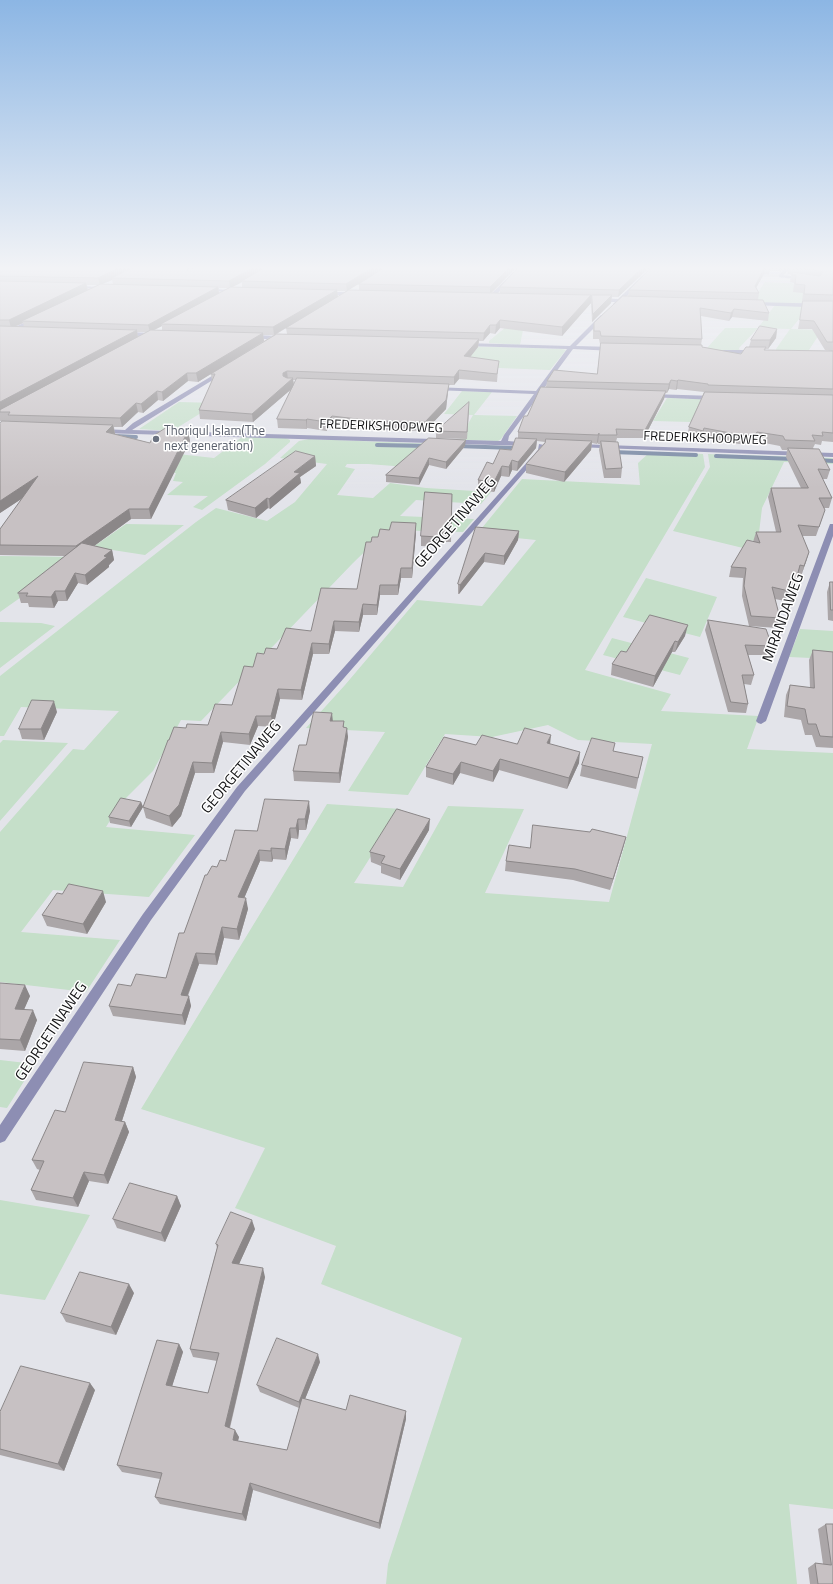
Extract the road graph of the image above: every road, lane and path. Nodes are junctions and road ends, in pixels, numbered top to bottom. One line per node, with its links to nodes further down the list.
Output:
1 (141, 340): 4 (street)
2 (276, 340): 6 (street)
3 (579, 340): 7 (street)
4 (137, 342)
5 (460, 344): 7 (street)
6 (265, 346)
7 (571, 348): 8 (street); 13 (street)
8 (618, 349)
9 (714, 352): 10 (street)
10 (761, 352)
11 (231, 367): 18 (street)
12 (429, 388): 13 (street)
13 (538, 392): 14 (street); 19 (street)
14 (560, 393)
15 (641, 396): 16 (street)
16 (724, 398)
17 (98, 430): 18 (street, FREDERIKSHOOPWEG)
18 (127, 432): 19 (street, FREDERIKSHOOPWEG)
19 (504, 443): 20 (street, FREDERIKSHOOPWEG)
20 (545, 445): 25 (street, GEORGETINAWEG)
21 (573, 446): 22 (street, FREDERIKSHOOPWEG)
22 (833, 455)
23 (833, 526): 24 (street, MIRANDAWEG)
24 (761, 721)
25 (0, 1137)

